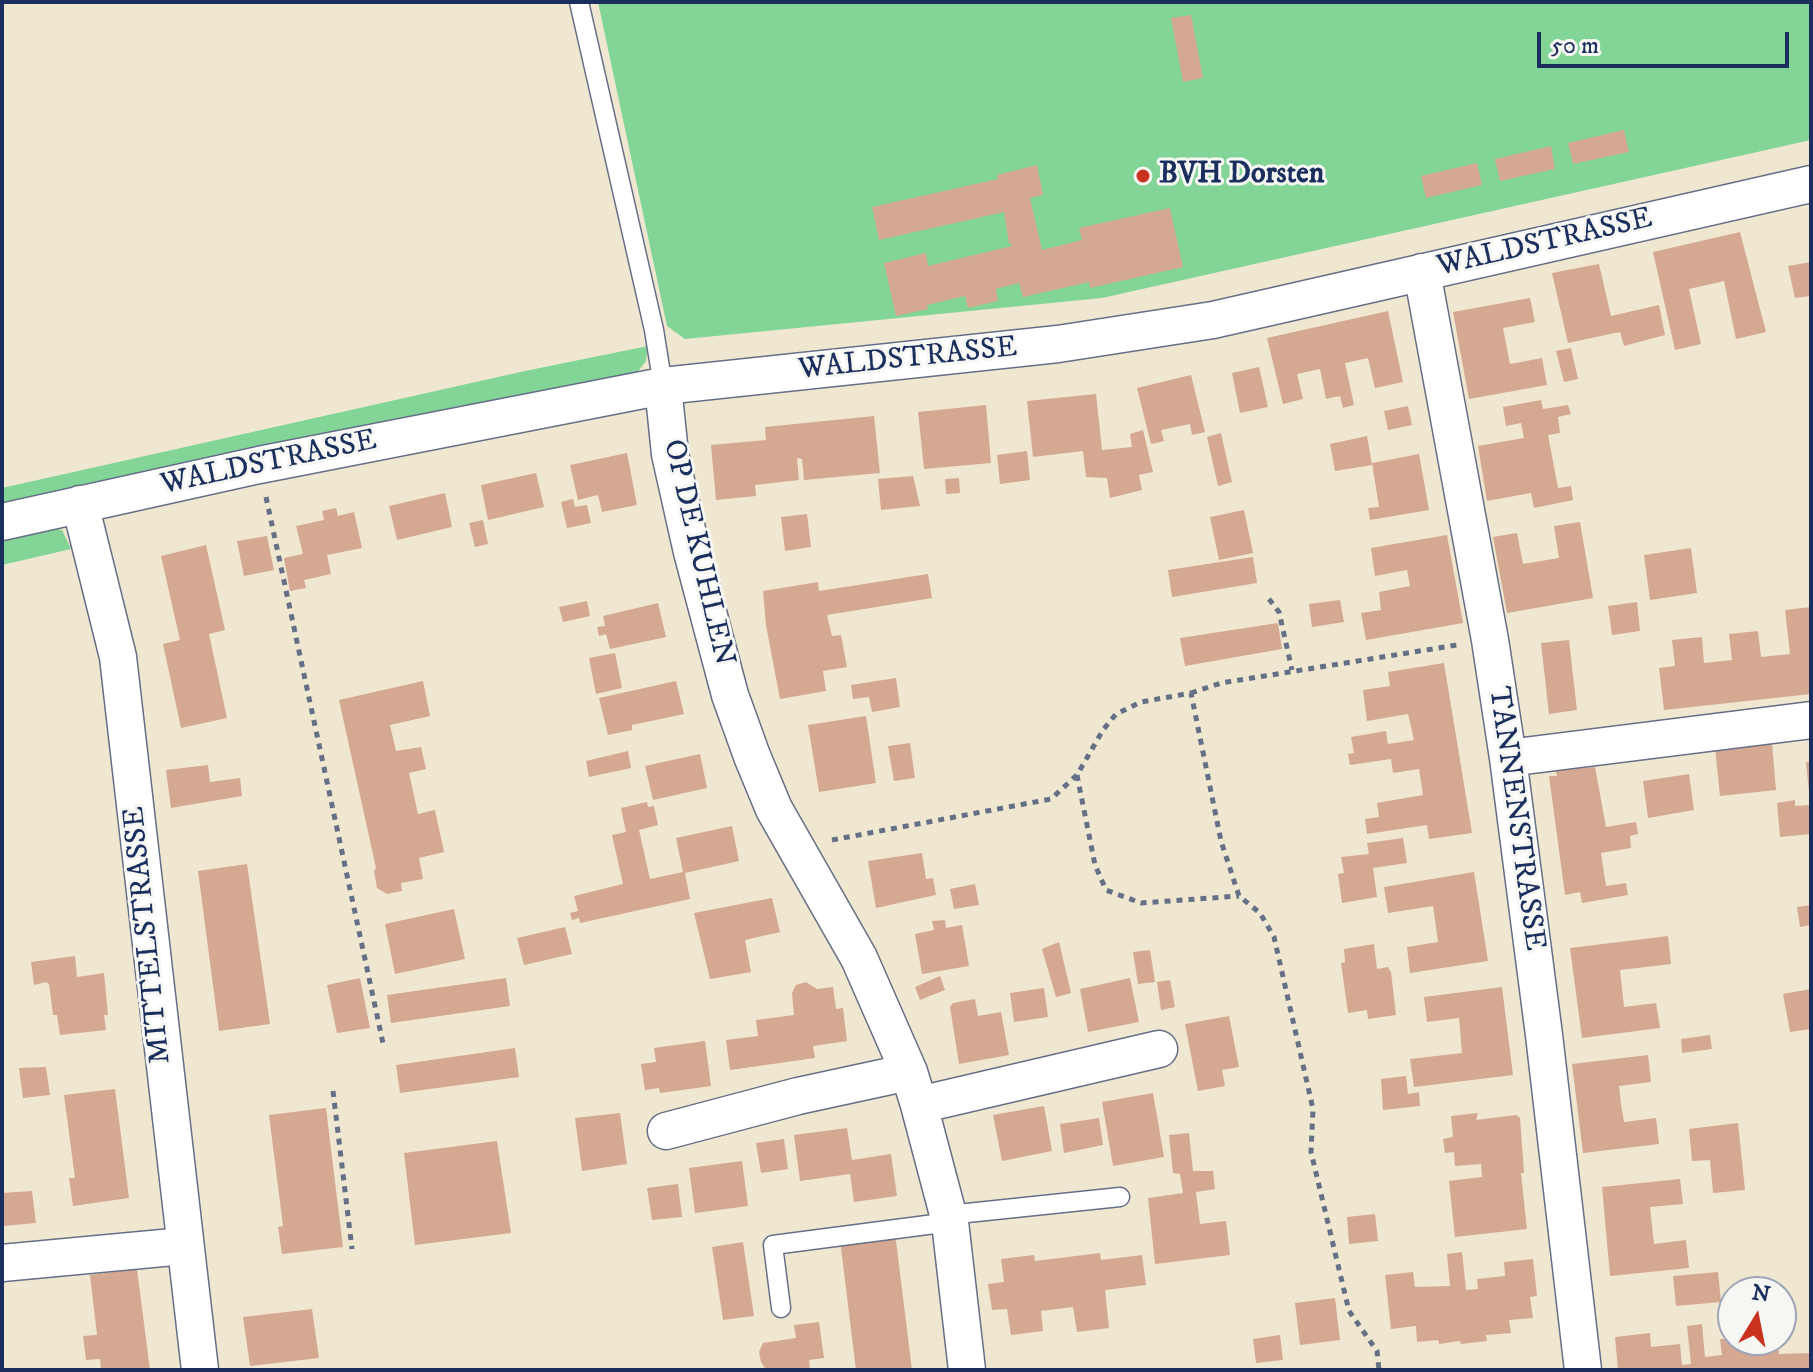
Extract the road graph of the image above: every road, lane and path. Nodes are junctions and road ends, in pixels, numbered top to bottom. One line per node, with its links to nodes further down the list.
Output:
1 (579, 2): 4 (lane, OP DE KUHLEN)
2 (1811, 184): 3 (street, WALDSTRASSE)
3 (1422, 272): 4 (street, WALDSTRASSE); 9 (street, TANNENSTRASSE)
4 (663, 386): 5 (street, WALDSTRASSE); 15 (street, OP DE KUHLEN)
5 (259, 465): 6 (street, WALDSTRASSE); 17 (path)
6 (80, 504): 7 (street, WALDSTRASSE); 24 (street, MITTELSTRASSE)
7 (2, 522)
8 (1269, 599): 10 (path)
9 (1490, 640): 10 (path); 13 (street, TANNENSTRASSE)
10 (1292, 670): 11 (path)
11 (1191, 693): 14 (path); 16 (path)
12 (1811, 720): 13 (street)
13 (1508, 758): 31 (street, TANNENSTRASSE)
14 (1077, 775): 15 (path); 16 (path)
15 (795, 846): 19 (street, OP DE KUHLEN)
16 (1239, 896): 30 (path)
17 (384, 1048)
18 (1159, 1049): 19 (street)
19 (914, 1089): 21 (street); 23 (street, OP DE KUHLEN)
20 (333, 1091): 25 (path)
21 (666, 1131)
22 (1120, 1197): 23 (lane)
23 (949, 1218): 27 (lane); 29 (street, OP DE KUHLEN)
24 (184, 1246): 26 (street); 28 (street, MITTELSTRASSE)
25 (352, 1249)
26 (2, 1263)
27 (781, 1308)
28 (200, 1370)
29 (967, 1370)
30 (1379, 1370)
31 (1583, 1370)

